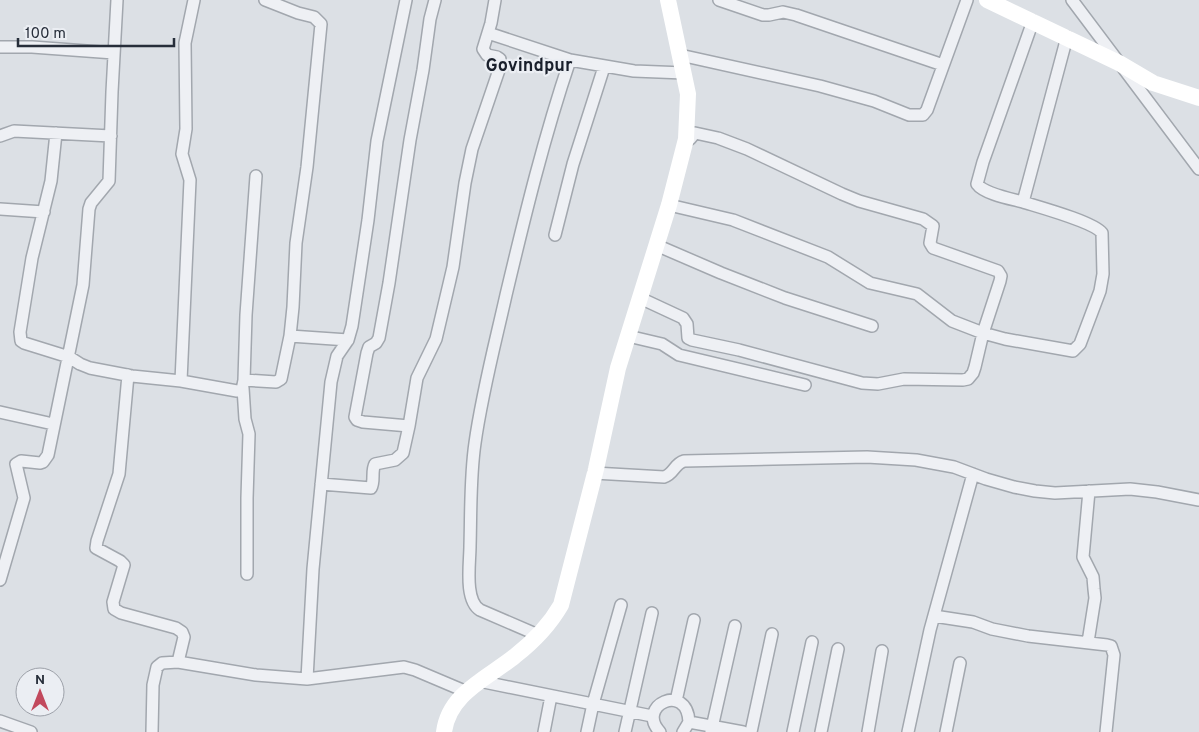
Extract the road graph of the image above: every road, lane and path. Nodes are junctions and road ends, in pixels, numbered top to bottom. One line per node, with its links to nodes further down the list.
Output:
1 (117, 0): 17 (street)
2 (194, 0): 45 (street)
3 (265, 0): 12 (street)
4 (406, 0): 42 (street)
5 (435, 0): 50 (street)
6 (495, 0): 14 (street)
7 (668, 0): 18 (main road)
8 (719, 0): 21 (street)
9 (967, 0): 21 (street)
10 (987, 0): 13 (main road)
11 (1072, 0): 20 (street)
12 (285, 4): 40 (street)
13 (1033, 21): 15 (main road); 31 (street)
14 (488, 33): 19 (street); 50 (street)
15 (1067, 37): 20 (main road); 31 (street)
16 (0, 47): 17 (street)
17 (114, 53): 27 (street)
18 (680, 55): 21 (street); 23 (main road)
19 (570, 60): 22 (street); 64 (street)
20 (1119, 63): 24 (main road); 29 (street)
21 (943, 65)
22 (604, 67): 23 (street); 35 (street)
23 (684, 73): 28 (main road)
24 (1199, 98)
25 (56, 133): 26 (street); 27 (street); 34 (street)
26 (0, 136)
27 (111, 136): 43 (street)
28 (686, 140): 32 (main road); 39 (street)
29 (1199, 169)
30 (256, 176): 46 (street)
31 (1023, 202): 39 (street)
32 (669, 204): 36 (main road); 39 (street)
33 (0, 209): 34 (street)
34 (44, 212): 43 (street)
35 (555, 234)
36 (656, 245): 37 (main road); 38 (street)
37 (640, 298): 39 (street); 41 (main road)
38 (872, 326)
39 (983, 333)
40 (290, 336): 42 (street); 46 (street)
41 (628, 336): 47 (street); 51 (main road)
42 (348, 340): 53 (street)
43 (69, 357): 44 (street); 49 (street)
44 (128, 375): 45 (street); 69 (street)
45 (181, 381): 46 (street)
46 (243, 384): 56 (street)
47 (805, 385)
48 (0, 412): 49 (street)
49 (53, 424): 57 (street)
50 (410, 426): 53 (street)
51 (594, 473): 52 (street); 64 (main road)
52 (973, 474): 54 (street); 60 (street)
53 (321, 484): 71 (street)
54 (1089, 491): 55 (street); 66 (street)
55 (1199, 500)
56 (247, 574)
57 (0, 580)
58 (621, 605): 75 (street)
59 (652, 613): 76 (street)
60 (934, 616): 66 (street); 93 (street)
61 (694, 620): 74 (street)
62 (735, 626): 80 (street)
63 (772, 634): 89 (street)
64 (538, 635): 72 (main road)
65 (812, 642): 90 (street)
66 (1088, 642): 95 (street)
67 (838, 649): 91 (street)
68 (882, 651): 92 (street)
69 (178, 662): 71 (street); 82 (street)
70 (960, 663): 94 (street)
71 (307, 678): 72 (street)
72 (473, 686): 73 (street); 83 (main road)
73 (551, 696): 75 (street); 84 (street)
74 (676, 700): 77 (street); 79 (street)
75 (593, 704): 76 (street); 85 (street)
76 (630, 712): 77 (street); 86 (street)
77 (652, 716): 87 (street)
78 (0, 721): 81 (street)
79 (686, 727): 80 (street)
80 (712, 729): 88 (street)
81 (32, 732)
82 (152, 732)
83 (444, 732)
84 (544, 732)
85 (587, 732)
86 (625, 732)
87 (660, 732)
88 (743, 732)
89 (751, 732)
90 (793, 732)
91 (822, 732)
92 (868, 732)
93 (908, 732)
94 (946, 732)
95 (1106, 732)

